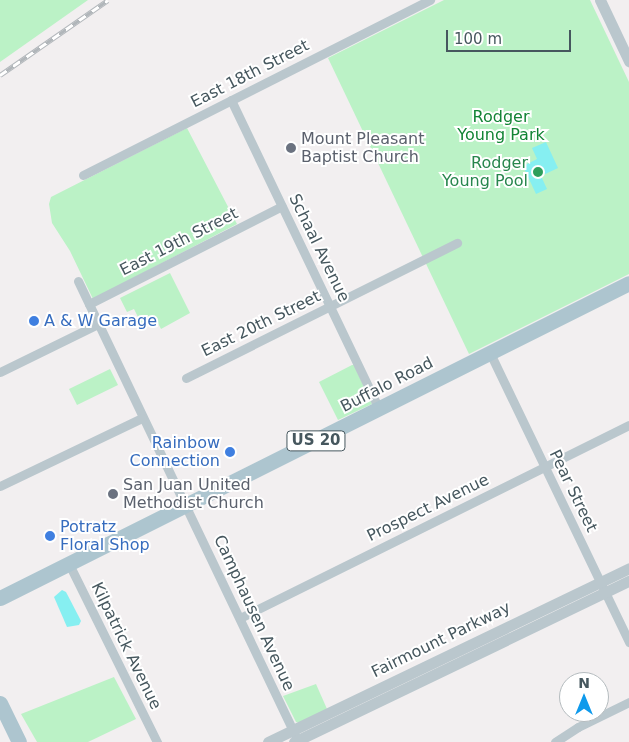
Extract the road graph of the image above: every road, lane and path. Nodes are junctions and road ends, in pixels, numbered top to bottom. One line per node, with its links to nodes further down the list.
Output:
1 (430, 0): 4 (street, East 18th Street)
2 (600, 0): 3 (street)
3 (629, 61)
4 (231, 100): 5 (street, East 18th Street); 6 (street, Schaal Avenue)
5 (83, 175)
6 (282, 206): 10 (street, East 19th Street); 11 (street, Schaal Avenue)
7 (456, 243): 11 (street, East 20th Street)
8 (78, 281): 10 (street, Camphausen Avenue)
9 (629, 283): 13 (main road, Buffalo Road / US 20)
10 (89, 304): 12 (street, Camphausen Avenue)
11 (330, 306): 15 (street, East 20th Street); 16 (street, Schaal Avenue)
12 (98, 324): 14 (street); 17 (street, Camphausen Avenue)
13 (490, 353): 16 (main road, Buffalo Road / US 20); 19 (street, Pear Street)
14 (0, 372)
15 (186, 378)
16 (380, 409): 21 (main road, Buffalo Road / US 20)
17 (142, 418): 20 (street); 21 (street, Camphausen Avenue)
18 (629, 425): 19 (street, Prospect Avenue)
19 (545, 467): 25 (street, Pear Street); 28 (street, Prospect Avenue)
20 (0, 486)
21 (186, 507): 22 (main road, Buffalo Road / US 20); 28 (street, Camphausen Avenue)
22 (69, 564): 27 (main road, Buffalo Road / US 20); 34 (street, Kilpatrick Avenue)
23 (629, 568): 25 (street, Fairmount Parkway)
24 (629, 581): 26 (street, Fairmount Parkway)
25 (600, 582): 26 (street, Pear Street); 32 (street, Fairmount Parkway)
26 (605, 592): 29 (street, Pear Street); 32 (street, Fairmount Parkway)
27 (0, 598)
28 (240, 618): 32 (street, Camphausen Avenue)
29 (629, 642)
30 (629, 702): 36 (street)
31 (0, 704): 33 (main road)
32 (296, 738): 35 (street, Fairmount Parkway)
33 (19, 742)
34 (157, 742)
35 (268, 742)
36 (555, 742)

